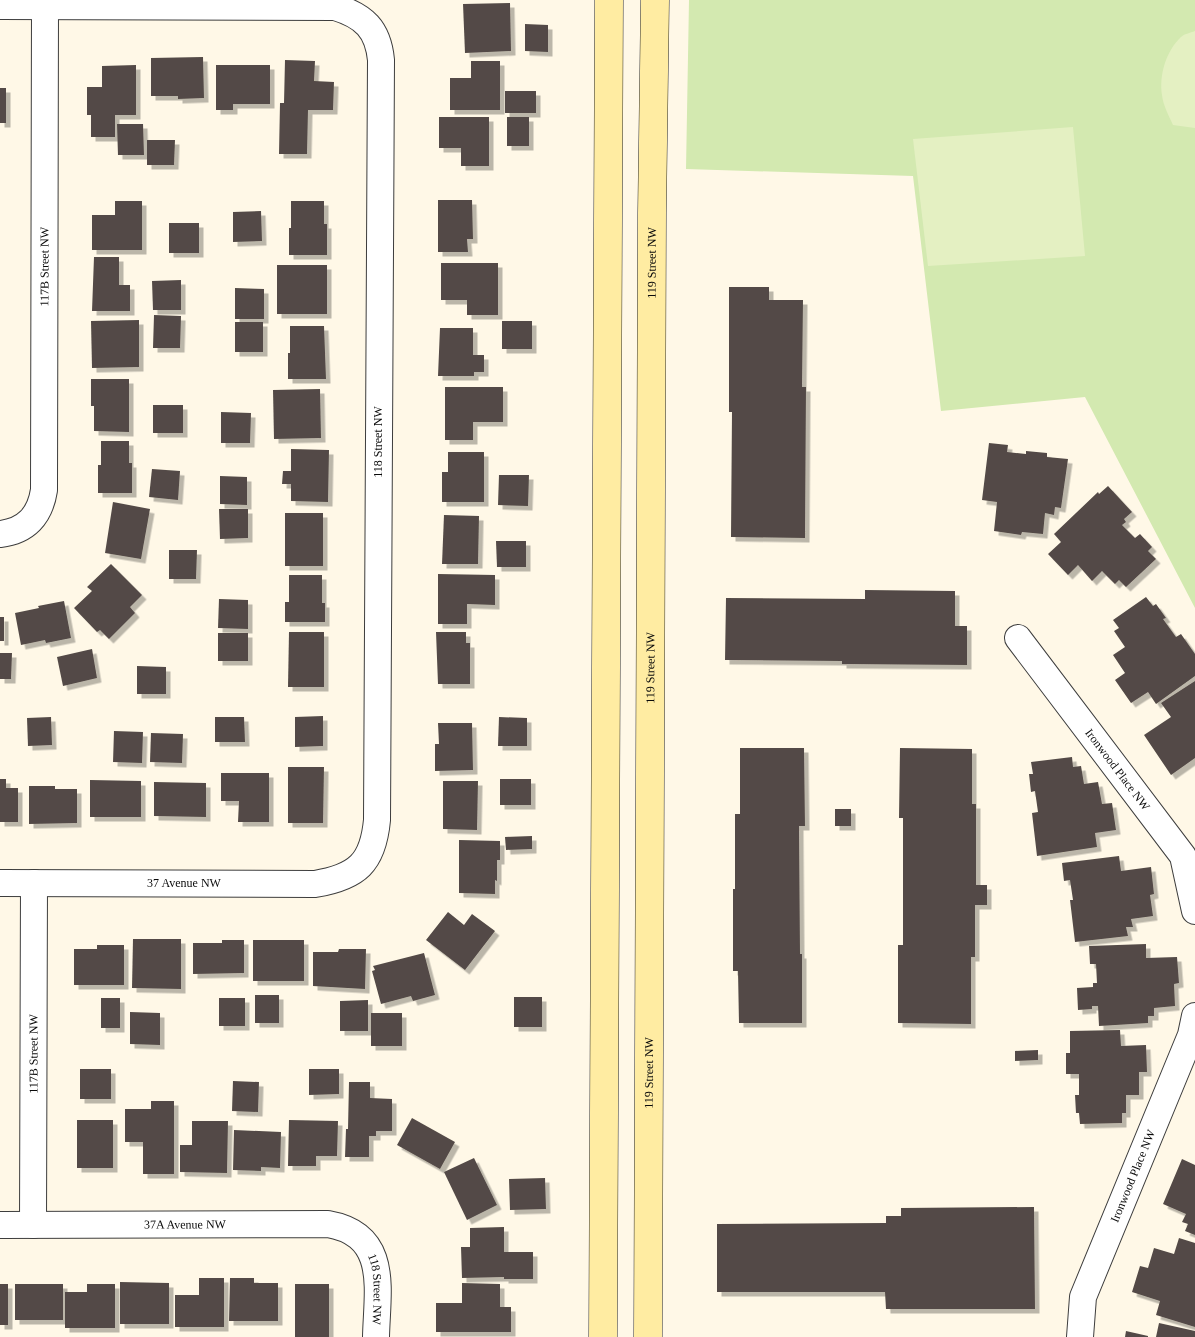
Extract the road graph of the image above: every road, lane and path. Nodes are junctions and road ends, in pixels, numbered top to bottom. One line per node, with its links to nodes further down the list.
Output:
1 (608, 0): 16 (main road)
2 (654, 0): 17 (main road, 119 Street NW)
3 (0, 6): 4 (street)
4 (44, 6): 5 (street, 117B Street NW); 7 (street, 118 Street NW)
5 (0, 534)
6 (1018, 638): 10 (street, Ironwood Place NW)
7 (363, 864): 9 (street, 37 Avenue NW)
8 (0, 883): 9 (street, 37 Avenue NW)
9 (34, 883): 13 (street, 117B Street NW)
10 (1195, 911)
11 (1195, 1016): 18 (street, Ironwood Place NW)
12 (0, 1225): 13 (street, 37A Avenue NW)
13 (33, 1225): 14 (street, 37A Avenue NW)
14 (366, 1243): 15 (street, 118 Street NW)
15 (376, 1337)
16 (603, 1337)
17 (648, 1337)
18 (1080, 1337)

